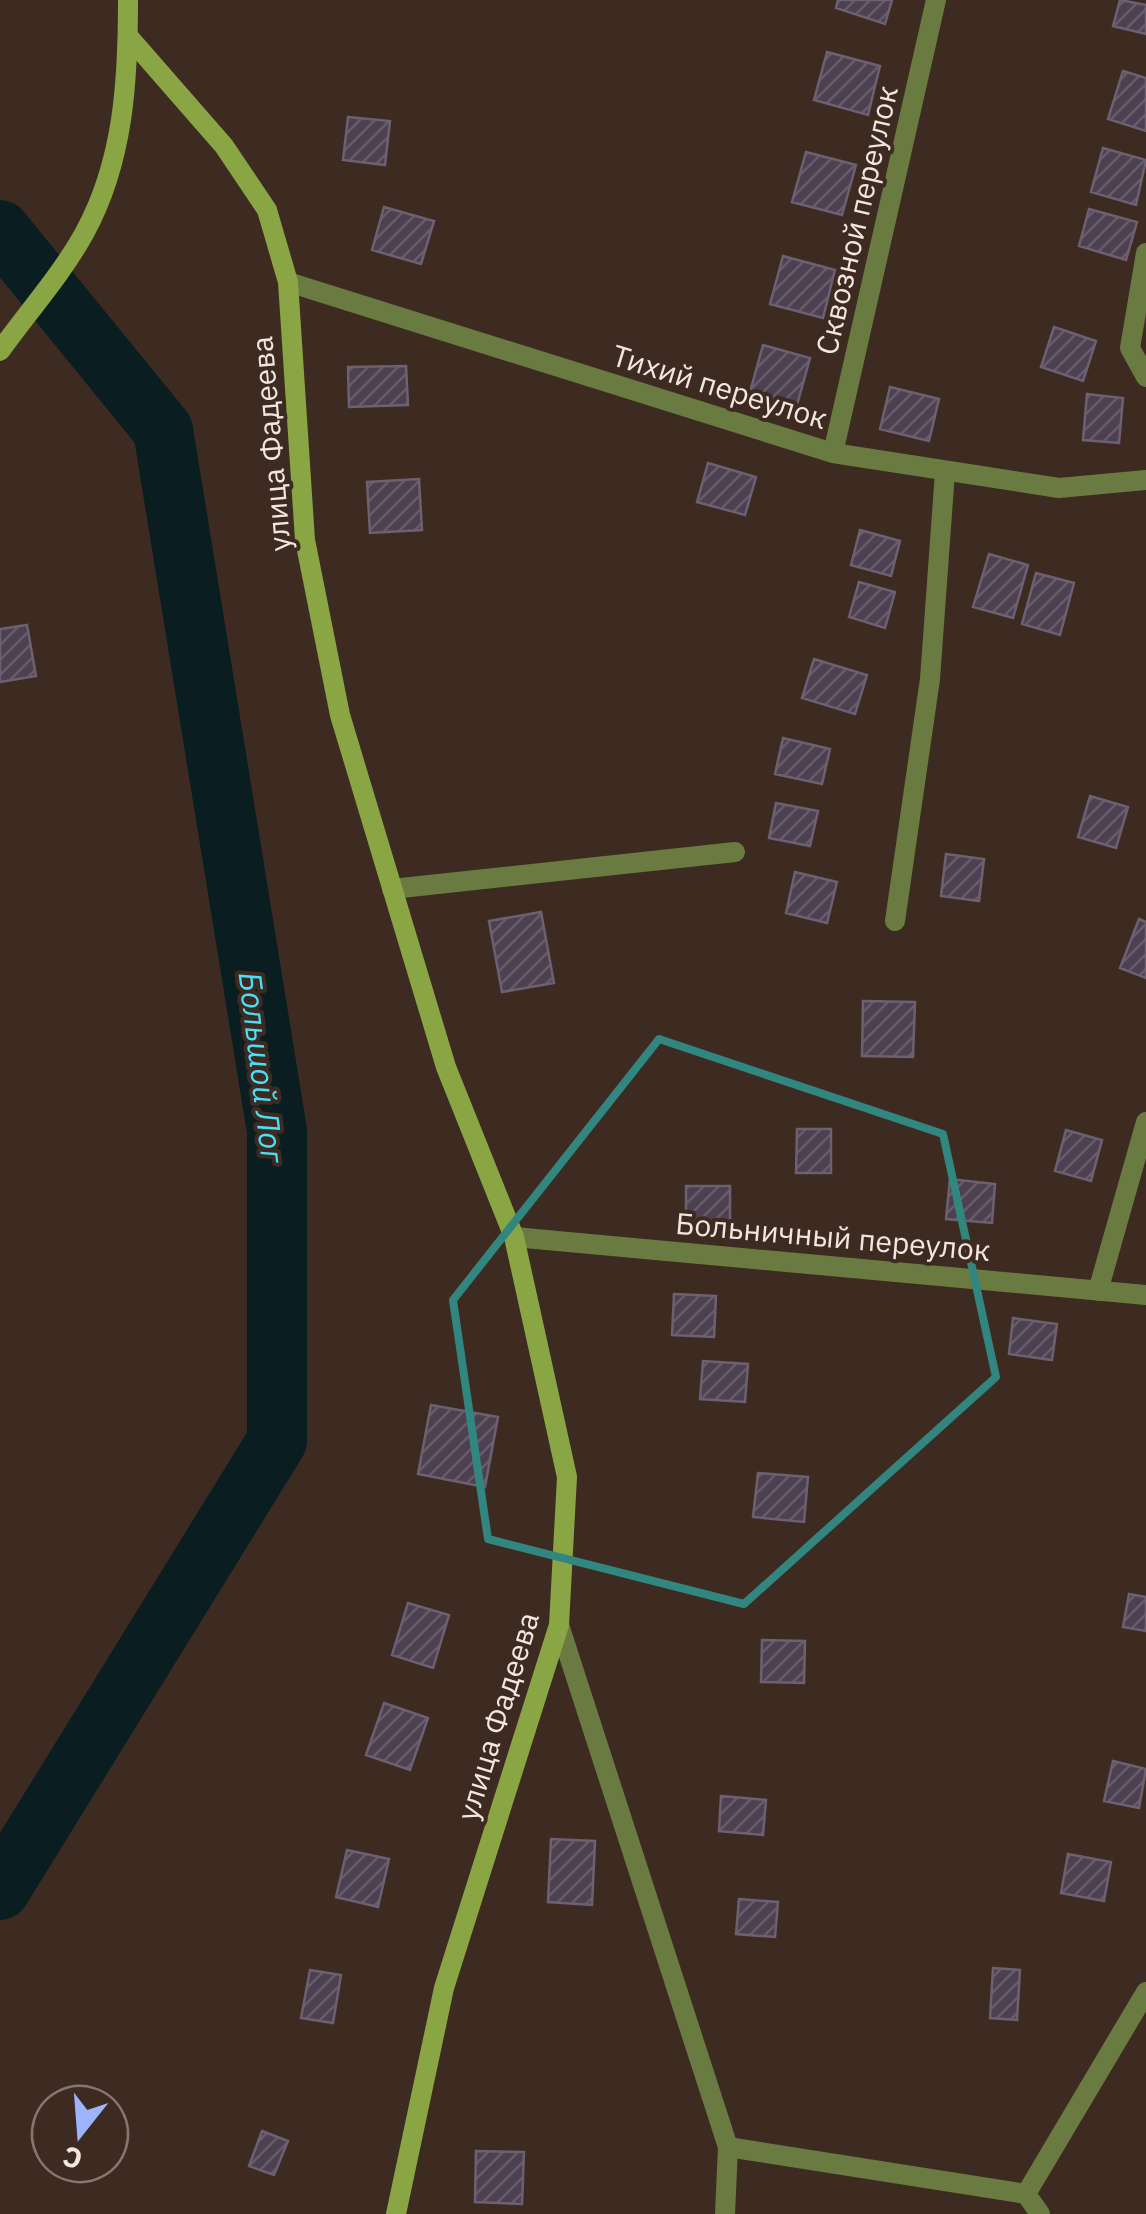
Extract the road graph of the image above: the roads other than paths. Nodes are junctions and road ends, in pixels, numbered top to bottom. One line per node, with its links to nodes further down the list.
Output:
1 (128, 0): 3 (street)
2 (936, 0): 8 (street, Сквозной переулок)
3 (128, 36): 5 (street, улица Фадеева); 6 (street)
4 (1146, 252): 7 (street)
5 (288, 282): 8 (street, Тихий переулок); 12 (street, улица Фадеева)
6 (0, 351)
7 (1146, 377)
8 (834, 453): 9 (street, Тихий переулок)
9 (944, 472): 10 (street, Тихий переулок); 13 (street)
10 (1146, 480)
11 (735, 852): 12 (street)
12 (392, 889): 15 (street, улица Фадеева)
13 (896, 921)
14 (1146, 1122): 16 (street)
15 (514, 1236): 16 (street, Больничный переулок); 18 (street, улица Фадеева)
16 (1098, 1291): 17 (street, Больничный переулок)
17 (1146, 1296)
18 (560, 1626): 20 (street); 22 (street, улица Фадеева)
19 (1146, 1992): 21 (street)
20 (728, 2147): 21 (street); 23 (street)
21 (1026, 2194): 24 (street)
22 (396, 2214)
23 (725, 2214)
24 (1040, 2214)

